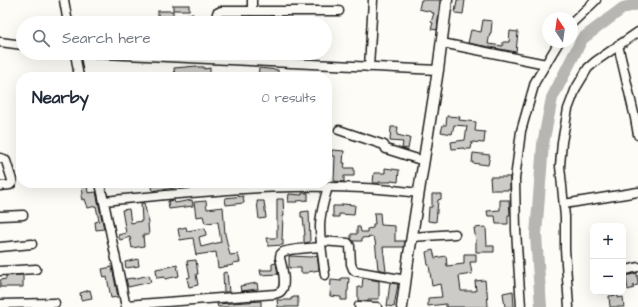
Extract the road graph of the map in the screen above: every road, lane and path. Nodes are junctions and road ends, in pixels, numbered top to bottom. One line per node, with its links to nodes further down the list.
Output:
1 (64, 0): 8 (street)
2 (252, 0): 6 (street)
3 (373, 0): 20 (street)
4 (447, 0): 13 (street)
5 (596, 0): 10 (street)
6 (252, 11): 7 (street); 9 (street)
7 (339, 11)
8 (67, 16)
9 (216, 16)
10 (578, 17)
11 (638, 32): 15 (street)
12 (0, 42): 14 (street)
13 (442, 43): 19 (street); 21 (street)
14 (16, 44)
15 (618, 45): 24 (street); 35 (street)
16 (555, 48): 19 (street)
17 (76, 60): 22 (street)
18 (273, 60): 20 (street)
19 (546, 64): 55 (street)
20 (369, 67): 21 (street)
21 (438, 70): 26 (street)
22 (78, 72)
23 (339, 130): 26 (street)
24 (638, 135)
25 (0, 158): 27 (street)
26 (424, 161): 33 (street)
27 (0, 186)
28 (332, 187): 33 (street)
29 (101, 188): 34 (street)
30 (201, 188): 34 (street)
31 (328, 188): 41 (street)
32 (638, 192): 35 (street)
33 (419, 193): 39 (street)
34 (104, 201): 51 (street)
35 (564, 204): 56 (street)
36 (23, 215): 37 (street)
37 (0, 216)
38 (455, 234): 39 (street)
39 (412, 237): 48 (street)
40 (32, 244): 42 (street)
41 (321, 244): 47 (street); 48 (street); 51 (street)
42 (0, 247)
43 (638, 267): 45 (street)
44 (36, 269): 46 (street)
45 (626, 270)
46 (0, 271)
47 (325, 274)
48 (406, 280): 54 (street)
49 (0, 304): 50 (street)
50 (55, 304)
51 (126, 306)
52 (359, 306): 53 (street)
53 (377, 307)
54 (402, 307)
55 (521, 307)
56 (569, 307)

